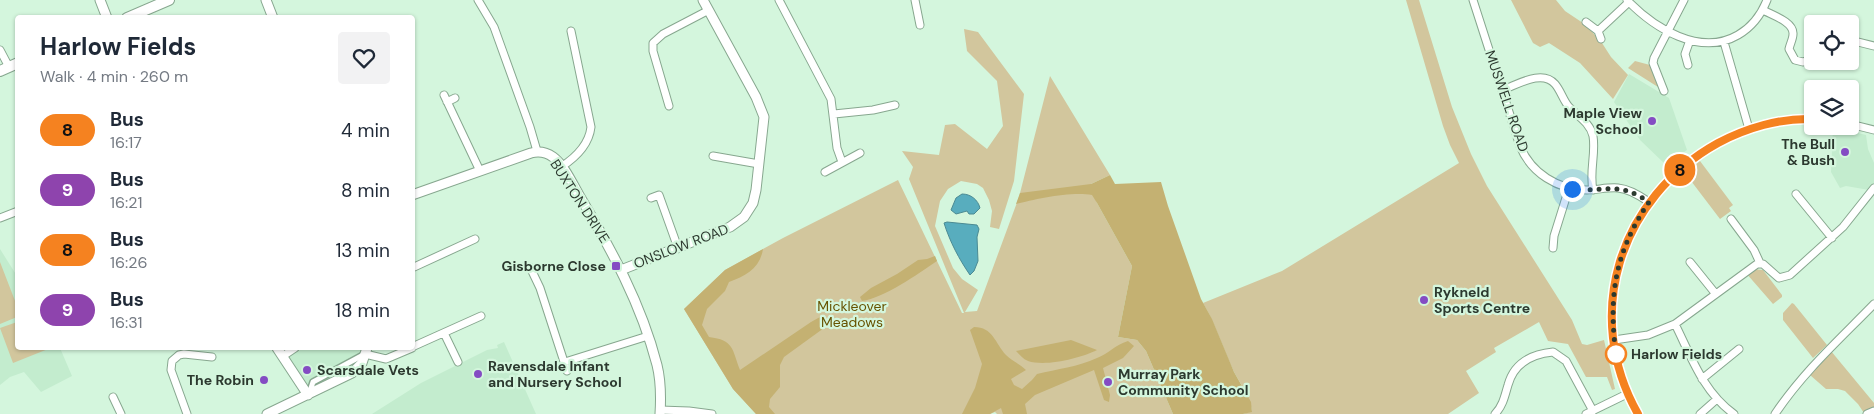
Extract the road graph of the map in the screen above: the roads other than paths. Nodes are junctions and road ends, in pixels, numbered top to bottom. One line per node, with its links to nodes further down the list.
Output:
1 (100, 0): 14 (street)
2 (169, 0): 15 (main road)
3 (266, 0): 16 (street)
4 (478, 0): 25 (street)
5 (703, 0): 12 (street, ONSLOW ROAD)
6 (779, 0): 38 (street)
7 (915, 0): 18 (street)
8 (1473, 0): 33 (street, MUSWELL ROAD)
9 (1684, 0): 21 (street)
10 (1767, 0): 13 (street)
11 (1628, 1): 19 (street); 21 (street)
12 (708, 10): 36 (street); 47 (street, ONSLOW ROAD)
13 (1763, 10): 26 (street); 30 (street)
14 (106, 15)
15 (134, 15)
16 (273, 15)
17 (1586, 22): 19 (street)
18 (920, 24)
19 (1598, 30): 23 (street)
20 (570, 31): 48 (street)
21 (1668, 31): 24 (street); 34 (street)
22 (508, 39): 25 (street)
23 (1601, 39)
24 (1690, 40): 26 (street); 31 (street)
25 (500, 42): 43 (street)
26 (1724, 42): 41 (street)
27 (1859, 42): 28 (street)
28 (1874, 46)
29 (0, 50): 32 (street)
30 (1804, 62)
31 (1688, 65)
32 (9, 67)
33 (1502, 90): 51 (street, MUSWELL ROAD); 53 (street)
34 (1664, 91)
35 (449, 98): 49 (street)
36 (669, 106)
37 (895, 106): 38 (street)
38 (834, 114): 46 (street)
39 (1804, 120): 41 (street)
40 (1859, 126): 42 (street)
41 (1749, 129): 57 (street)
42 (1874, 130)
43 (537, 151): 48 (street, BUXTON DRIVE); 49 (street, BUXTON DRIVE)
44 (860, 153): 46 (street)
45 (718, 154): 47 (street)
46 (842, 162): 50 (street)
47 (759, 164): 64 (street, ONSLOW ROAD)
48 (561, 168): 71 (street, BUXTON DRIVE)
49 (480, 171): 55 (street, BUXTON DRIVE)
50 (825, 172)
51 (1569, 188): 53 (street, MUSWELL ROAD); 65 (street)
52 (1874, 188): 61 (street)
53 (1593, 190): 57 (street, MUSWELL ROAD)
54 (1796, 194): 61 (street)
55 (415, 195)
56 (651, 198): 64 (street)
57 (1649, 202): 80 (street)
58 (15, 212): 59 (street)
59 (0, 218)
60 (1731, 219): 68 (street)
61 (1832, 238): 68 (street)
62 (475, 239): 66 (street)
63 (446, 243): 66 (street)
64 (678, 248): 71 (street, ONSLOW ROAD)
65 (1553, 248)
66 (450, 251): 69 (street)
67 (1690, 262): 72 (street)
68 (1760, 263): 72 (street)
69 (415, 267)
70 (521, 267): 90 (street)
71 (621, 270): 79 (street, BUXTON DRIVE)
72 (1715, 293): 77 (street)
73 (1874, 304): 108 (street)
74 (460, 316): 76 (street)
75 (481, 316): 76 (street)
76 (464, 324): 78 (street)
77 (1675, 324): 80 (street); 92 (street)
78 (444, 333): 81 (street); 89 (street)
79 (648, 336): 90 (street); 99 (street, BUXTON DRIVE)
80 (1614, 340): 93 (street)
81 (415, 346)
82 (1739, 349): 92 (street)
83 (278, 350): 87 (street)
84 (292, 350): 87 (street)
85 (405, 350): 86 (street)
86 (366, 351): 94 (street)
87 (283, 356): 94 (street)
88 (212, 357): 102 (street)
89 (458, 362)
90 (565, 362): 91 (street)
91 (567, 371)
92 (1702, 379): 96 (street)
93 (1627, 394): 100 (street); 105 (street)
94 (308, 395): 103 (street)
95 (113, 397): 101 (street)
96 (1717, 399): 106 (street); 107 (street)
97 (710, 411): 99 (street)
98 (1874, 411): 109 (street)
99 (660, 412)
100 (1589, 412): 104 (street)
101 (121, 414)
102 (187, 414)
103 (267, 414)
104 (1495, 414)
105 (1638, 414)
106 (1700, 414)
107 (1734, 414)
108 (1775, 414)
109 (1867, 414)

